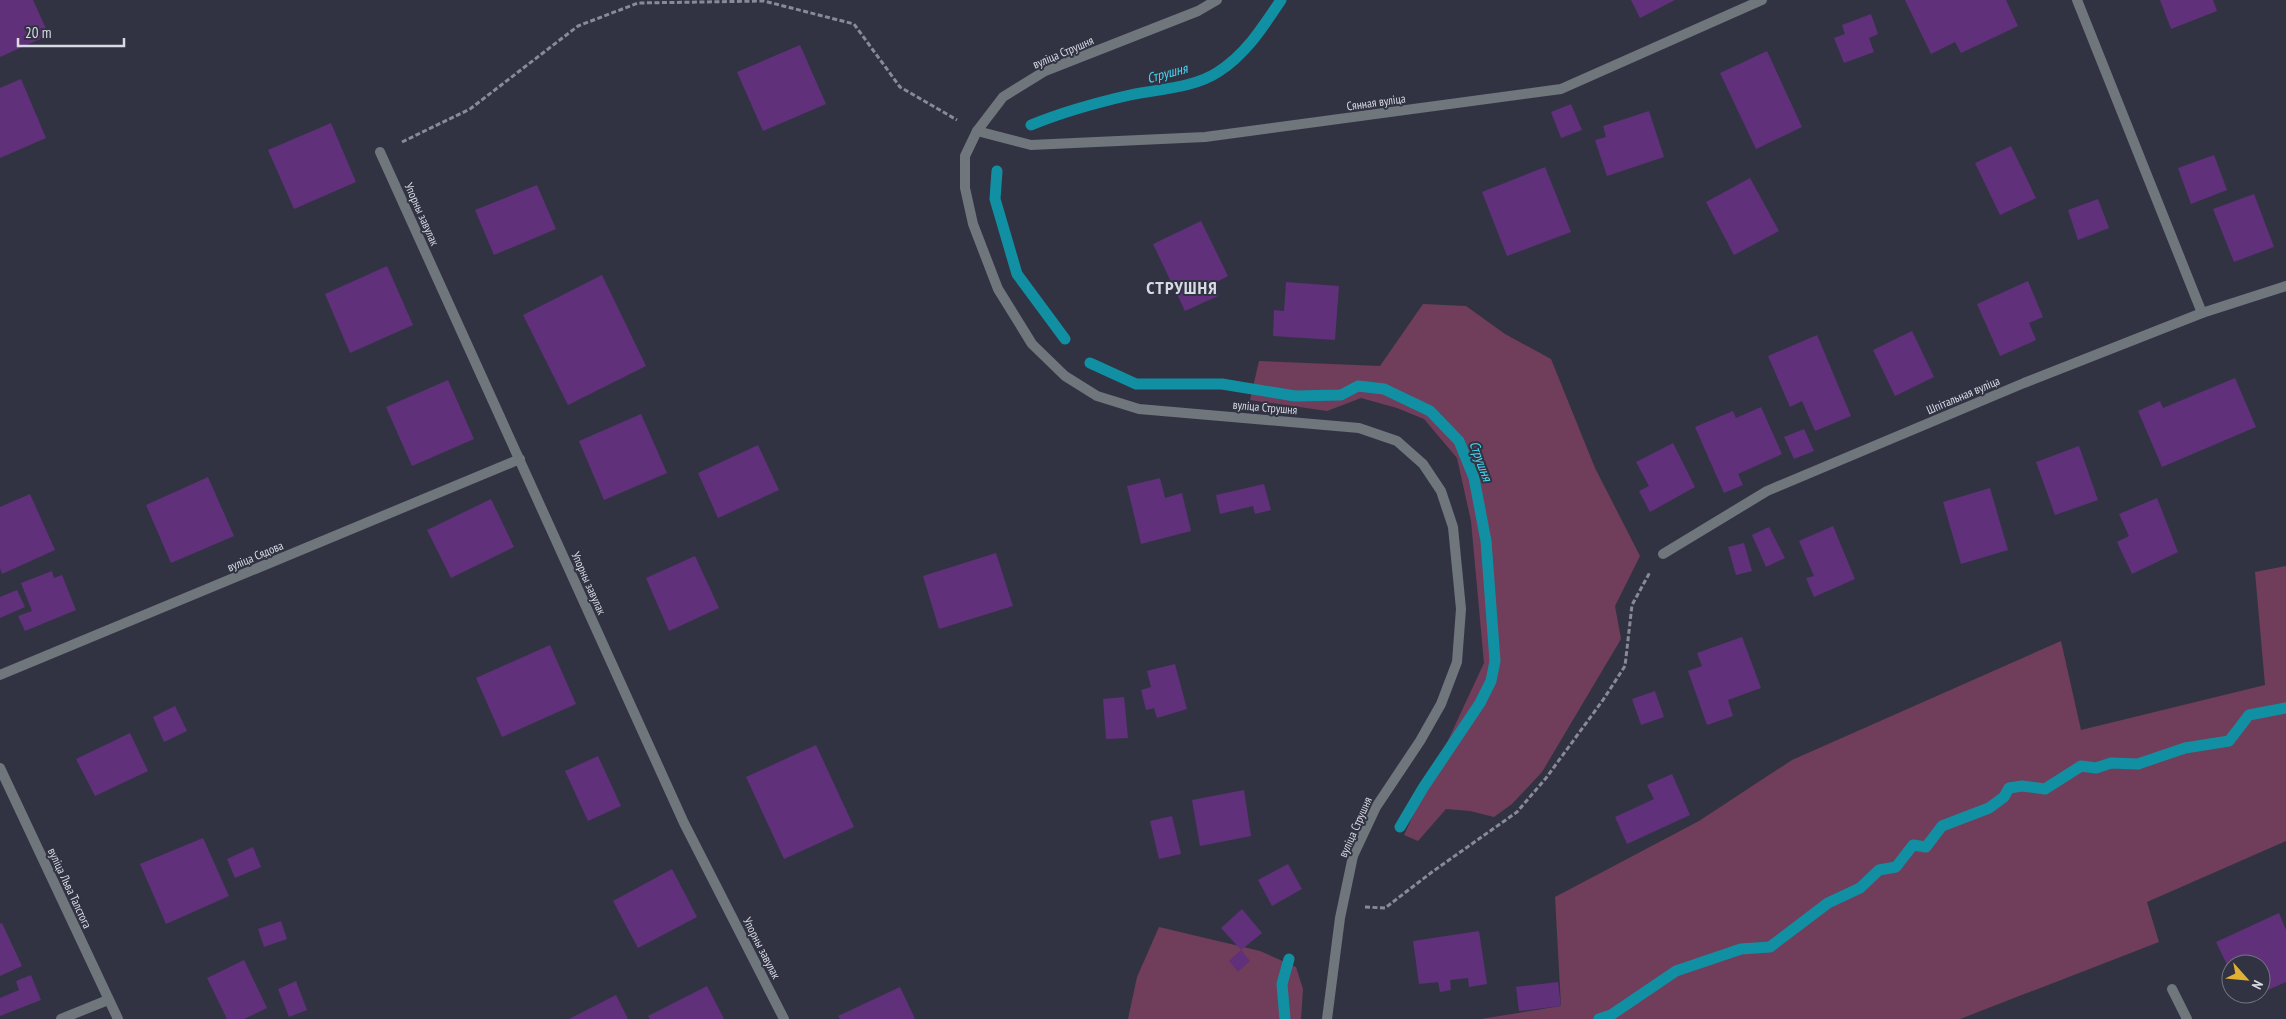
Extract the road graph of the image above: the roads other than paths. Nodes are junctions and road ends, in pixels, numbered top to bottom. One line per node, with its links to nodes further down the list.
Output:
1 (1217, 0): 4 (street, вуліца Струшня)
2 (1762, 0): 4 (street, Сянная вуліца)
3 (2077, 0): 7 (street)
4 (977, 131): 17 (street, вуліца Струшня)
5 (380, 152): 8 (street, Упорны завулак)
6 (2286, 286): 7 (street, Шпітальная вуліца)
7 (2202, 313): 9 (street, Шпітальная вуліца)
8 (520, 459): 10 (street, вуліца Сядова); 16 (street, Упорны завулак)
9 (1663, 554)
10 (0, 675)
11 (0, 768): 13 (street, вуліца Льва Талстога)
12 (2172, 989): 18 (street)
13 (108, 1000): 14 (street); 15 (street, вуліца Льва Талстога)
14 (61, 1019)
15 (118, 1019)
16 (784, 1019)
17 (1327, 1019)
18 (2187, 1019)

